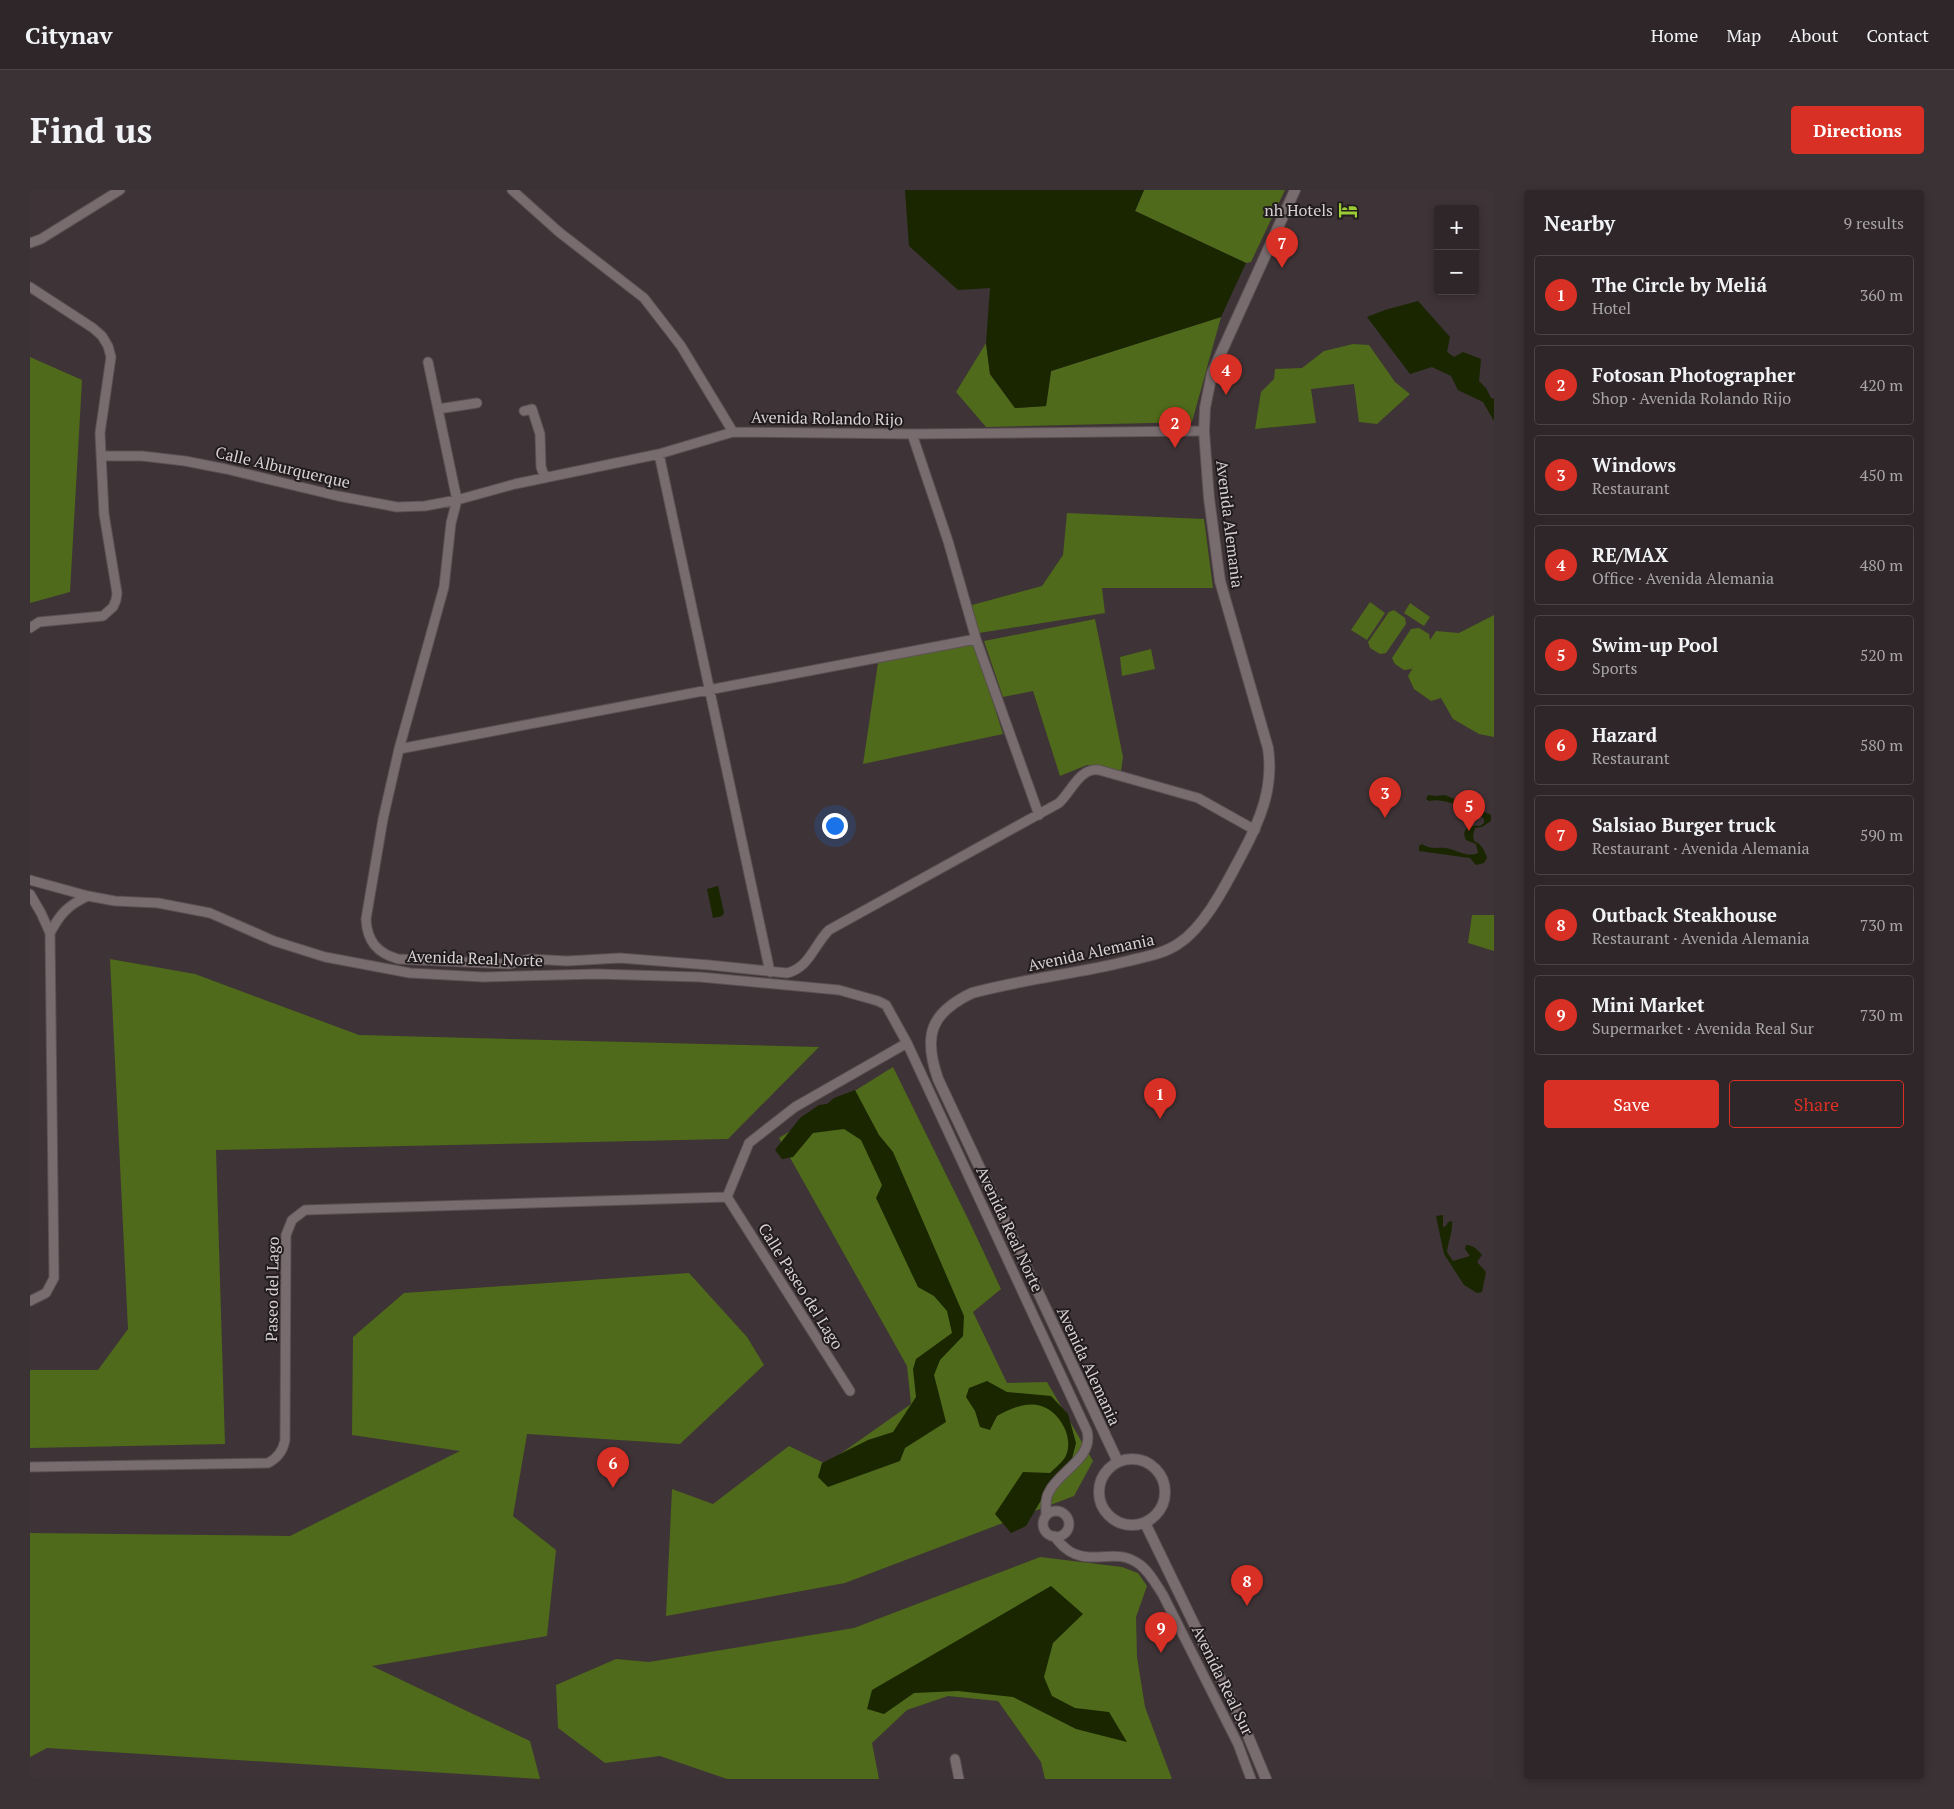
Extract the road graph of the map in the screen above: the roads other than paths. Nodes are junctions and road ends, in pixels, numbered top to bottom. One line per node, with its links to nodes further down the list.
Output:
1 (120, 190): 4 (street)
2 (512, 190): 11 (street)
3 (1295, 190): 10 (street, Avenida Alemania)
4 (30, 243)
5 (30, 287): 14 (street)
6 (428, 362): 8 (street)
7 (477, 403): 8 (street)
8 (438, 410): 16 (street)
9 (524, 411): 15 (street)
10 (1204, 431): 12 (street, Avenida Rolando Rijo); 22 (street, Avenida Alemania)
11 (733, 432): 12 (street, Avenida Rolando Rijo); 13 (street, Avenida Rolando Rijo)
12 (912, 434): 18 (street)
13 (659, 454): 15 (street, Avenida Rolando Rijo); 19 (street)
14 (101, 456): 16 (street, Calle Alburquerque); 17 (street)
15 (545, 478): 16 (street, Avenida Rolando Rijo)
16 (457, 500): 20 (street)
17 (30, 628)
18 (976, 639): 19 (street); 21 (street)
19 (708, 691): 20 (street); 27 (street)
20 (399, 749): 27 (street)
21 (1039, 815): 22 (street); 27 (street)
22 (1255, 830): 32 (street, Avenida Alemania)
23 (30, 880): 25 (street, Avenida Real Norte)
24 (30, 894): 26 (street)
25 (88, 896): 26 (street); 28 (street, Avenida Real Norte)
26 (50, 933): 30 (street)
27 (770, 972)
28 (907, 1043): 29 (street); 34 (street, Avenida Real Norte)
29 (727, 1196): 31 (street, Calle Paseo del Lago); 33 (street, Paseo del Lago)
30 (30, 1301)
31 (850, 1392)
32 (1118, 1462): 37 (street); 37 (street)
33 (30, 1467)
34 (1046, 1503): 35 (street); 36 (street, Avenida Real Norte)
35 (1056, 1511): 36 (street); 38 (street)
36 (1046, 1515): 39 (street)
37 (1145, 1523): 44 (street)
38 (1064, 1534): 39 (street); 40 (street)
39 (1054, 1536): 40 (street)
40 (1065, 1548): 43 (street, Avenida Real Sur)
41 (955, 1759): 42 (street)
42 (959, 1779)
43 (1251, 1779)
44 (1266, 1779)

